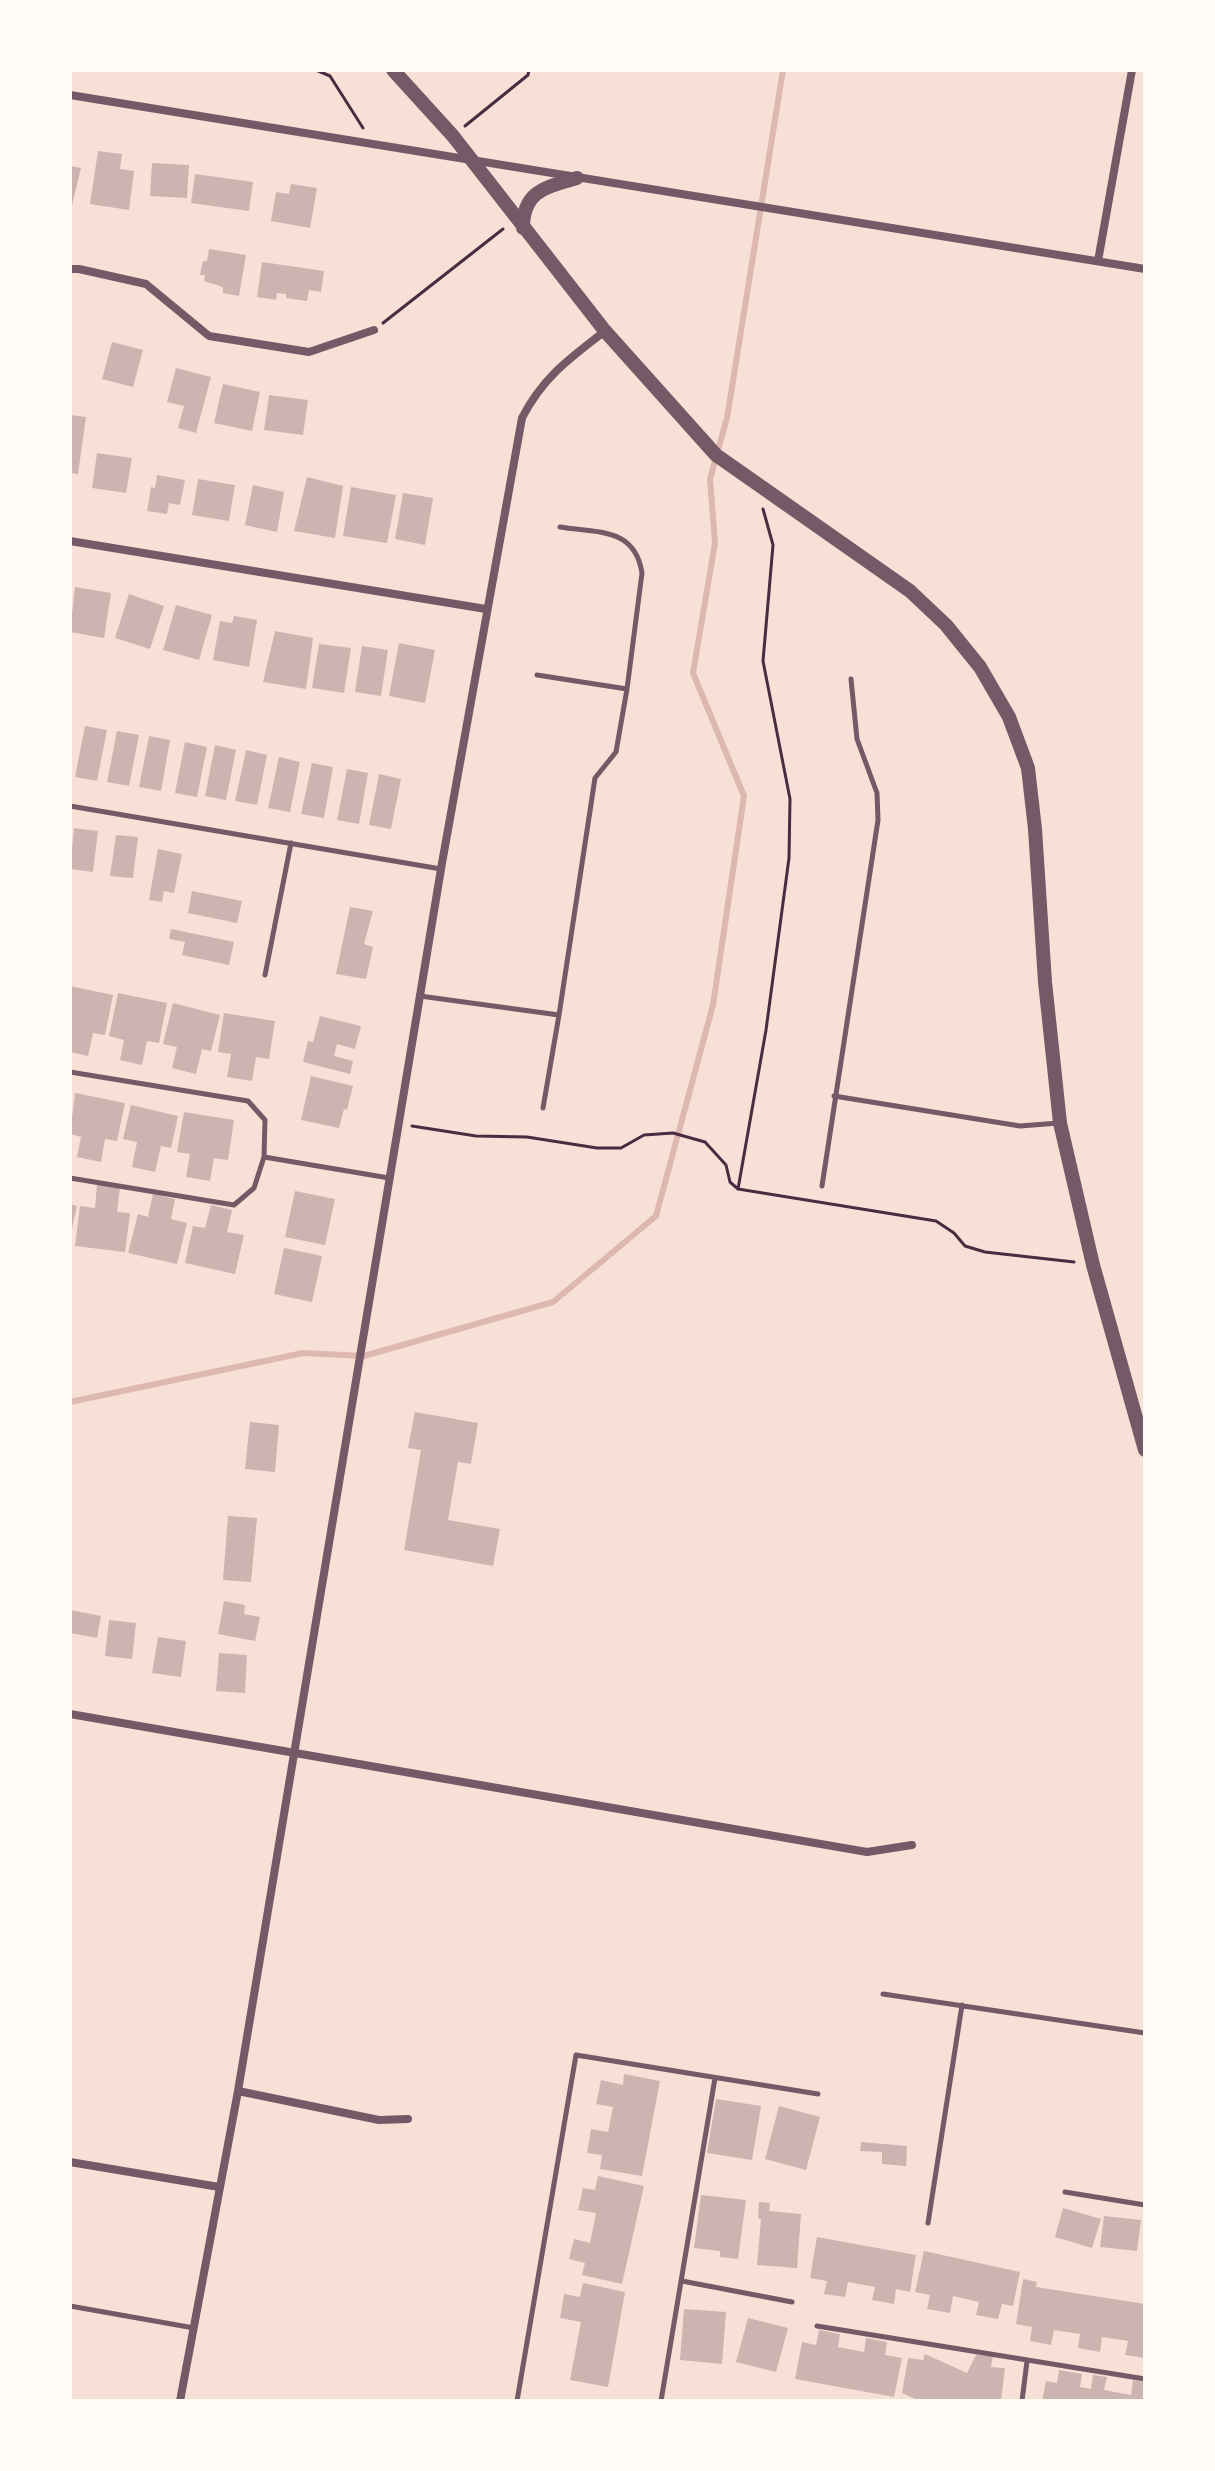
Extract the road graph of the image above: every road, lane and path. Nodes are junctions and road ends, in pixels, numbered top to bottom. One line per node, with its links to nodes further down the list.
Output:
1 (316, 70): 7 (path)
2 (393, 70): 6 (street)
3 (529, 70): 6 (path)
4 (1132, 70): 11 (street)
5 (70, 95): 7 (street)
6 (453, 136): 8 (street)
7 (373, 144): 8 (street)
8 (471, 161): 9 (street); 10 (street)
9 (577, 178): 10 (street); 11 (street)
10 (520, 224): 14 (path); 15 (street)
11 (1098, 261): 13 (street)
12 (70, 269): 14 (street)
13 (1145, 269)
14 (374, 330)
15 (605, 331): 16 (street); 19 (street)
16 (756, 485): 32 (street); 38 (path)
17 (560, 527): 22 (lane)
18 (70, 541): 19 (street)
19 (486, 609): 25 (street)
20 (537, 675): 22 (lane)
21 (851, 679): 30 (lane)
22 (627, 689): 28 (lane)
23 (70, 806): 24 (lane)
24 (291, 843): 25 (lane); 26 (lane)
25 (441, 869): 27 (street)
26 (265, 975)
27 (420, 996): 28 (lane); 33 (street)
28 (559, 1015): 31 (lane)
29 (70, 1072): 34 (lane)
30 (834, 1096): 32 (lane); 37 (lane)
31 (543, 1108)
32 (1060, 1123): 39 (street)
33 (398, 1124): 36 (street); 38 (path)
34 (264, 1157): 35 (lane); 36 (lane)
35 (70, 1178)
36 (389, 1178): 42 (street)
37 (822, 1186)
38 (738, 1189): 39 (path)
39 (1093, 1265): 40 (street)
40 (1145, 1450)
41 (70, 1714): 42 (street)
42 (292, 1752): 43 (street); 48 (street)
43 (912, 1845)
44 (883, 1994): 45 (lane)
45 (962, 2005): 46 (lane); 55 (lane)
46 (1145, 2033)
47 (715, 2078): 49 (lane); 56 (lane); 64 (lane)
48 (238, 2091): 50 (street); 52 (street)
49 (818, 2094)
50 (408, 2119)
51 (70, 2162): 52 (street)
52 (219, 2187): 60 (street)
53 (1065, 2192): 54 (lane)
54 (1145, 2205)
55 (928, 2223)
56 (682, 2281): 57 (lane); 65 (lane)
57 (792, 2302)
58 (70, 2306): 60 (lane)
59 (817, 2326): 61 (lane)
60 (195, 2328): 63 (street)
61 (1027, 2361): 62 (lane); 66 (lane)
62 (1145, 2379)
63 (180, 2401)
64 (517, 2401)
65 (661, 2401)
66 (1022, 2401)

